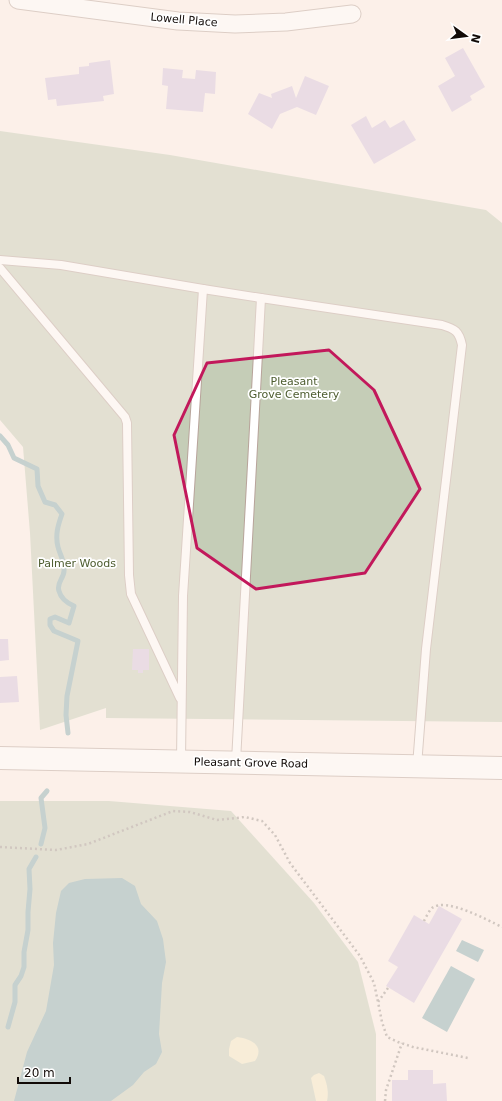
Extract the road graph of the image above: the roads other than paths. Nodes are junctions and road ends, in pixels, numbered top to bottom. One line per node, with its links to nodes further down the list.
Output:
1 (18, 0): 2 (street, Lowell Place)
2 (352, 14)
3 (0, 260): 5 (lane)
4 (0, 268): 7 (lane)
5 (204, 289): 6 (lane); 7 (lane)
6 (261, 298): 10 (lane); 11 (lane)
7 (182, 700): 9 (lane)
8 (0, 758): 9 (street, Pleasant Grove Road)
9 (181, 761): 10 (street, Pleasant Grove Road)
10 (236, 762): 11 (street, Pleasant Grove Road)
11 (416, 767): 12 (street, Pleasant Grove Road)
12 (502, 768)

